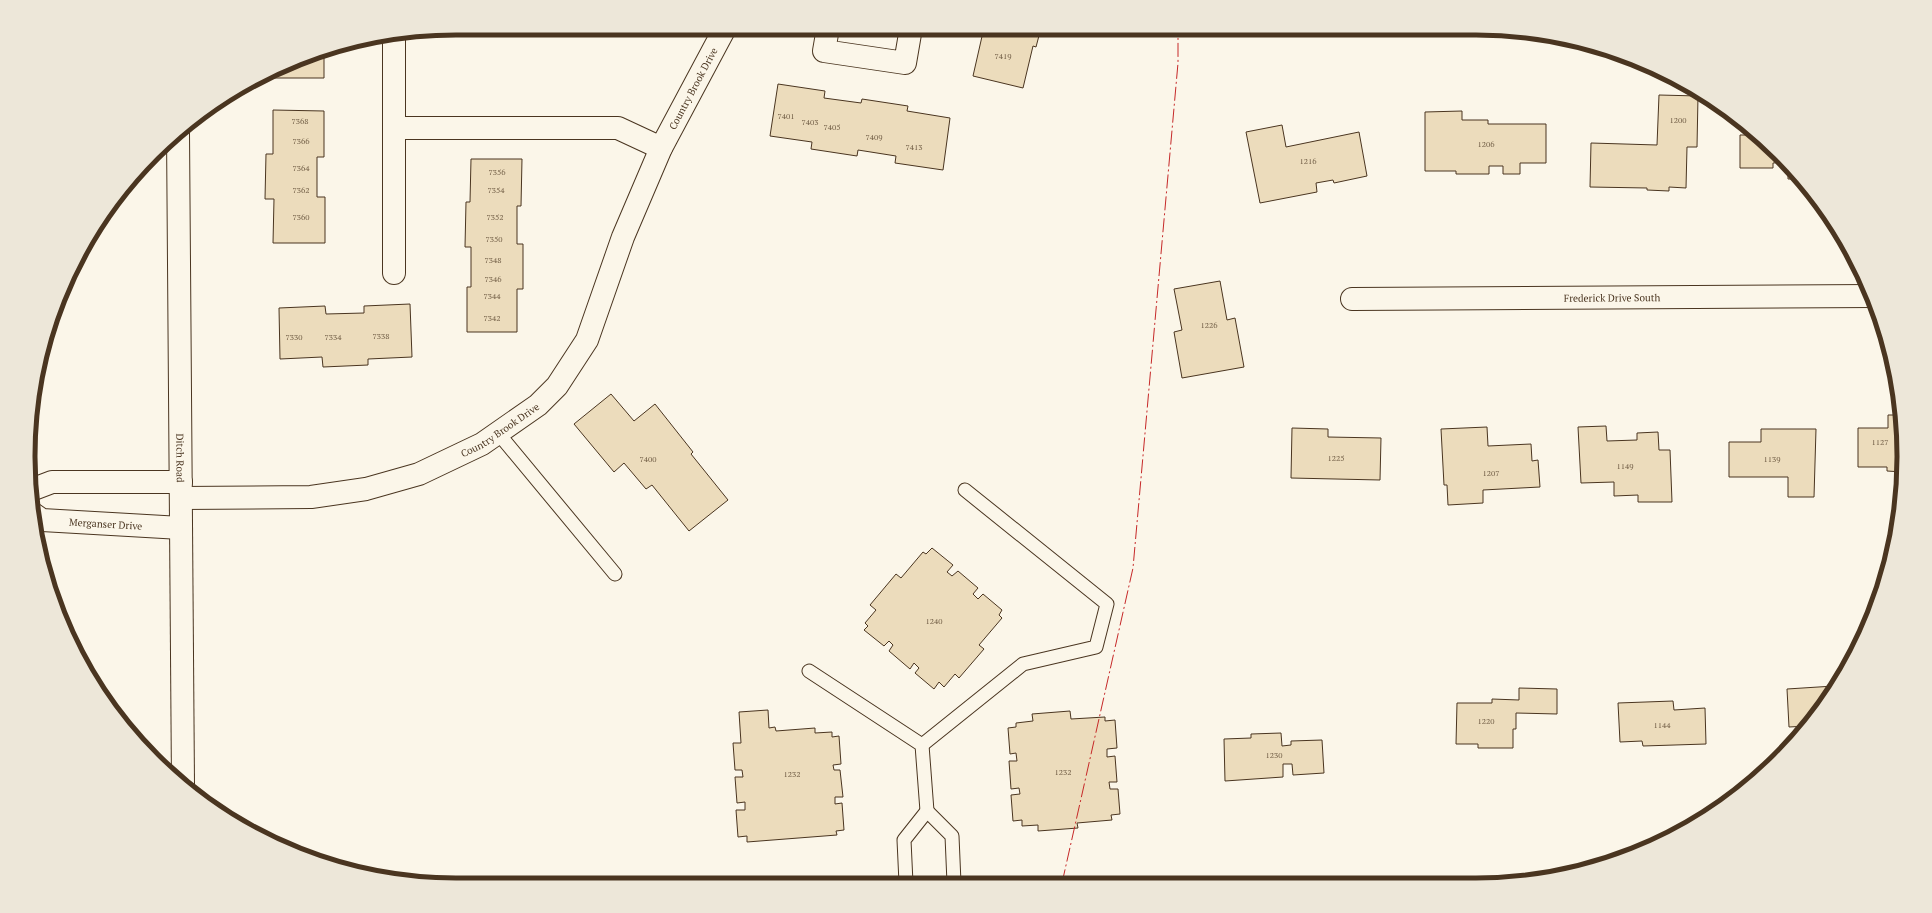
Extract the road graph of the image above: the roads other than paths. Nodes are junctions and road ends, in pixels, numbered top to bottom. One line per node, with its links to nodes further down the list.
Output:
1 (721, 35): 7 (street, Country Brook Drive)
2 (827, 35): 3 (street)
3 (910, 35)
4 (394, 40): 5 (street)
5 (394, 128): 7 (street); 8 (street)
6 (178, 141): 13 (street, Ditch Road)
7 (661, 148): 11 (street, Country Brook Drive)
8 (394, 273)
9 (1865, 296): 10 (street, Frederick Drive South)
10 (1352, 299)
11 (498, 434): 13 (street, Country Brook Drive); 17 (lane)
12 (36, 488): 13 (street)
13 (181, 490): 16 (street, Ditch Road)
14 (965, 490): 19 (lane)
15 (40, 519): 16 (street, Merganser Drive)
16 (181, 528): 20 (street, Ditch Road)
17 (615, 574)
18 (809, 671): 19 (lane)
19 (922, 745): 21 (lane)
20 (183, 776)
21 (927, 812): 22 (lane); 23 (lane)
22 (906, 878)
23 (954, 878)

